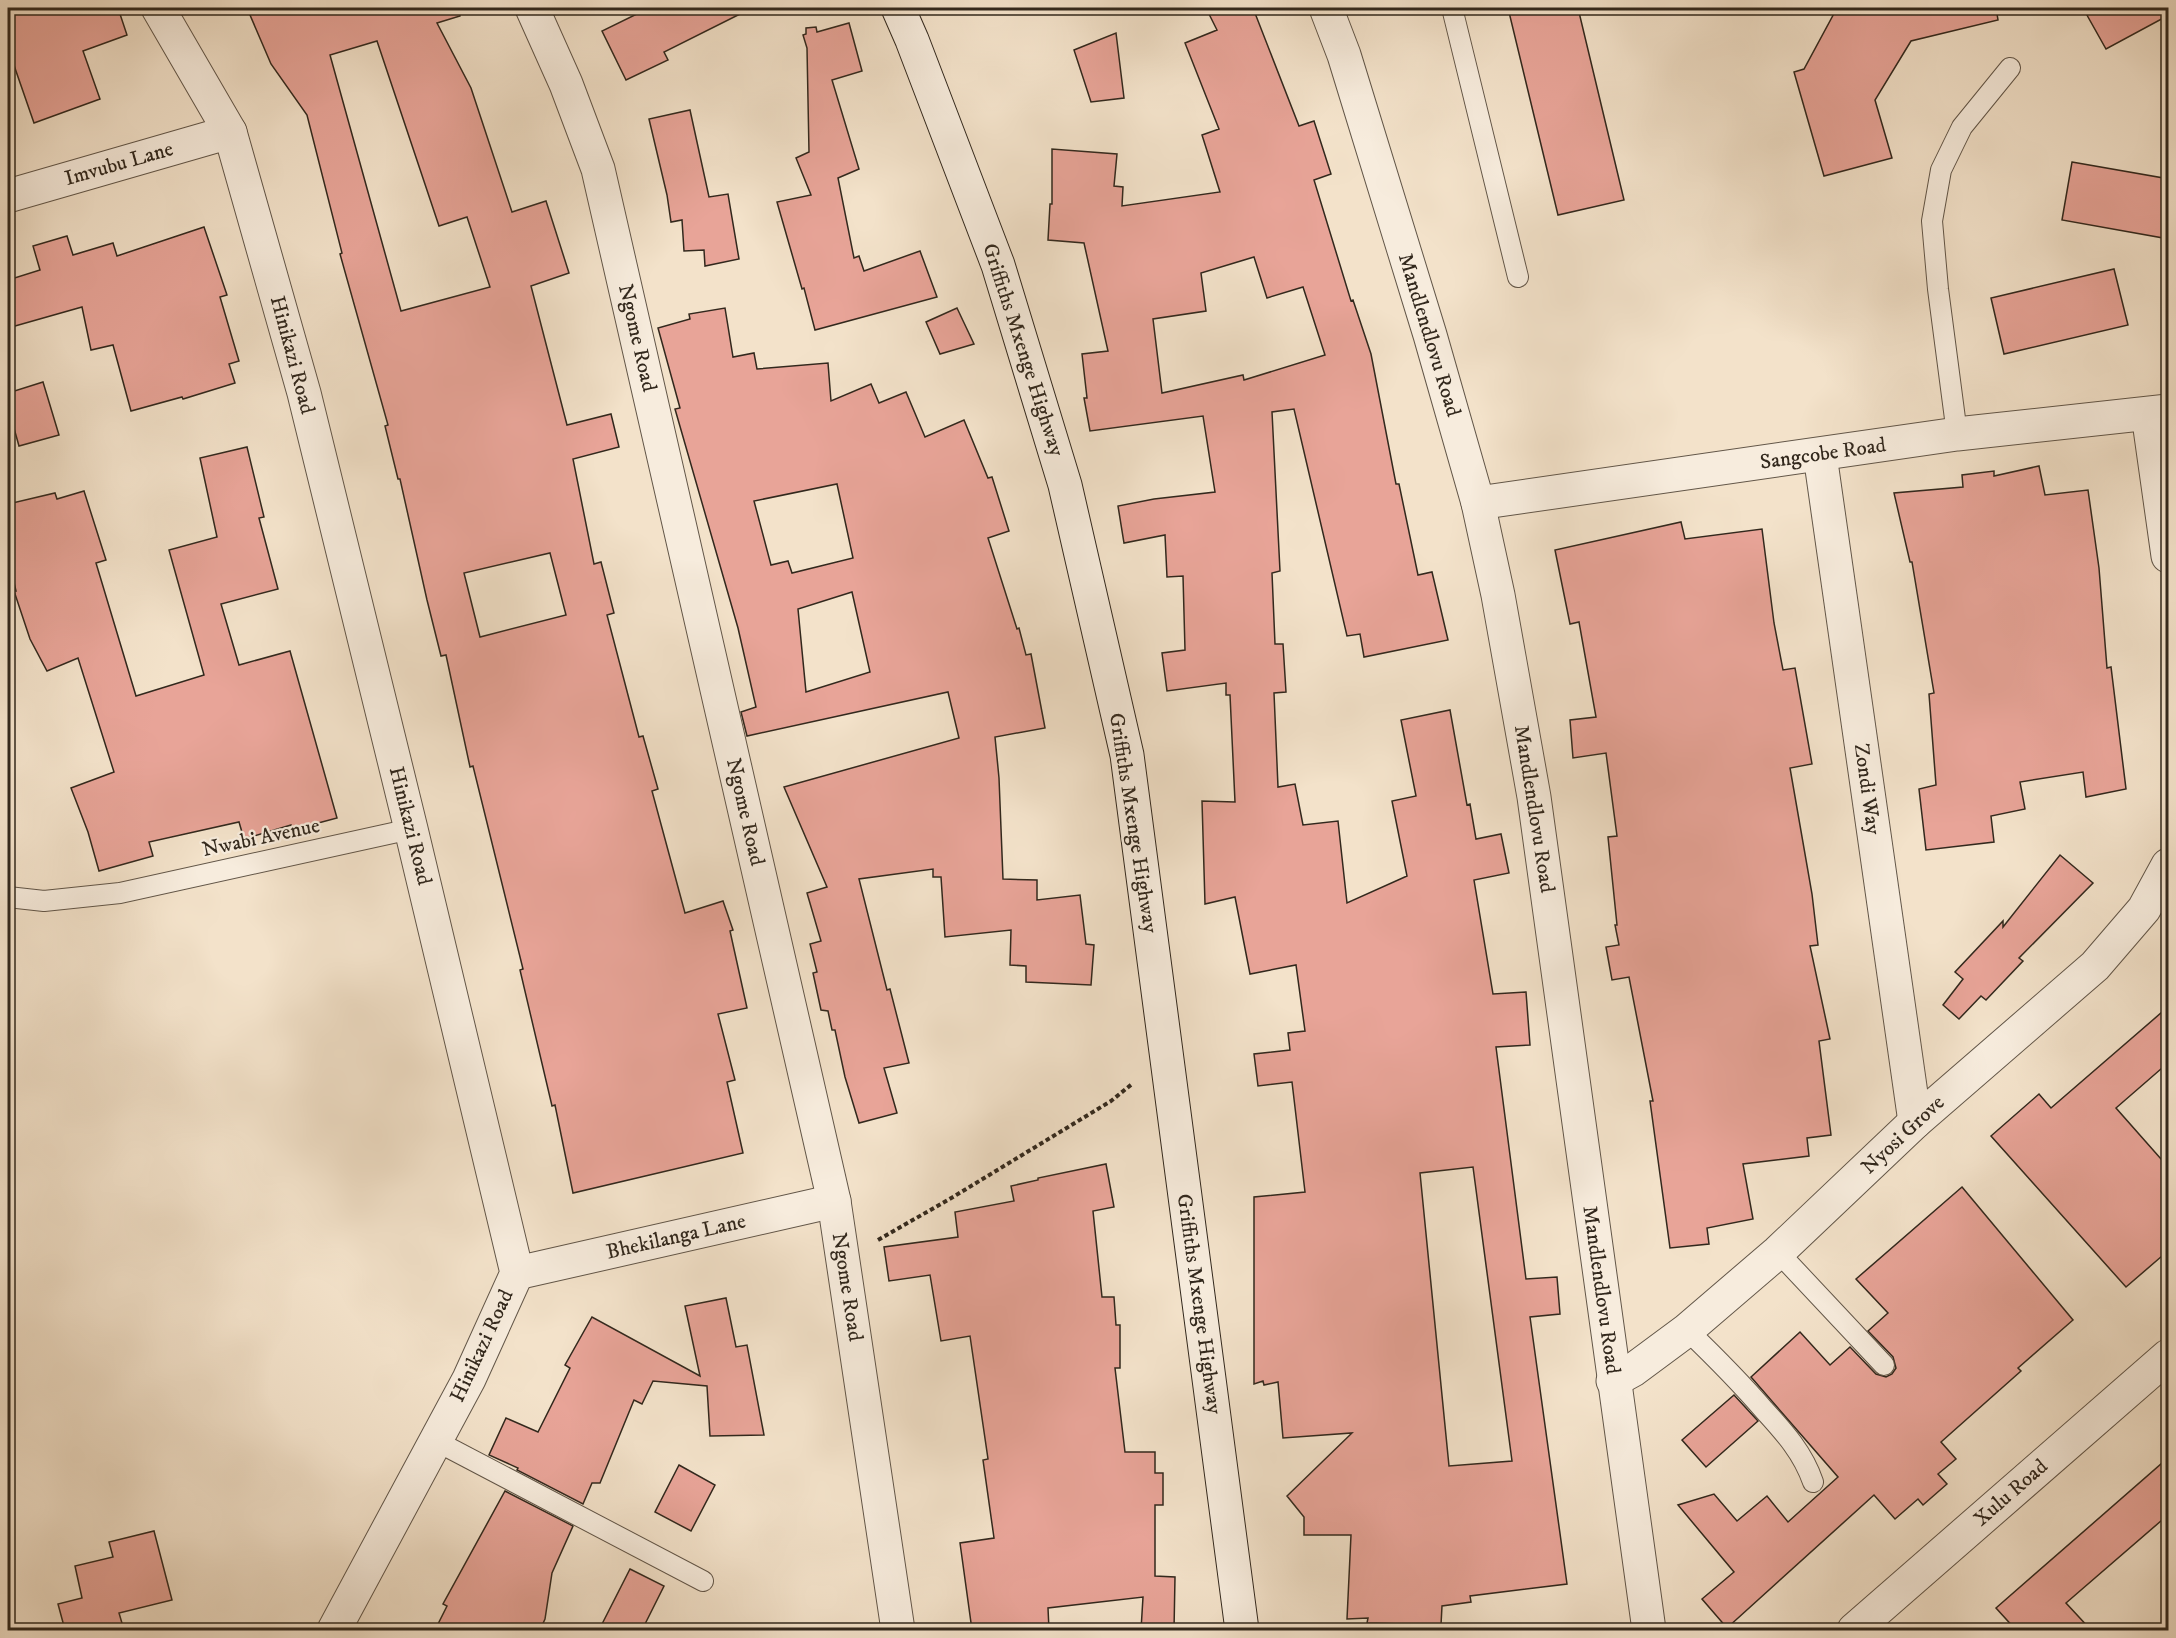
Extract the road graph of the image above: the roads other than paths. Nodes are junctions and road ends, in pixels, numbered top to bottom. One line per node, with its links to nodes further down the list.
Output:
1 (158, 8): 7 (street, Hinikazi Road)
2 (532, 8): 19 (street, Ngome Road)
3 (898, 8): 31 (street, Griffiths Mxenge Highway)
4 (1326, 8): 13 (street, Mandlendlovu Road)
5 (1452, 8): 9 (lane)
6 (2010, 68): 11 (lane)
7 (230, 132): 8 (street, Imvubu Lane); 15 (street, Hinikazi Road)
8 (8, 196)
9 (1518, 277)
10 (2158, 412): 11 (street, Sangcobe Road); 14 (street)
11 (1957, 434): 12 (street, Sangcobe Road)
12 (1820, 455): 13 (street, Sangcobe Road); 18 (street, Zondi Way)
13 (1478, 503): 25 (street, Mandlendlovu Road)
14 (2169, 556)
15 (411, 829): 17 (lane, Nwabi Avenue); 21 (street, Hinikazi Road)
16 (2169, 865): 18 (street, Nyosi Grove)
17 (8, 897)
18 (1915, 1122): 20 (street, Nyosi Grove)
19 (834, 1201): 21 (street, Bhekilanga Lane); 30 (street, Ngome Road)
20 (1778, 1252): 22 (street, Nyosi Grove); 24 (lane)
21 (517, 1273): 26 (street, Hinikazi Road)
22 (1687, 1330): 25 (street, Nyosi Grove); 27 (lane)
23 (2169, 1356): 33 (street, Xulu Road)
24 (1884, 1365)
25 (1613, 1381): 32 (street, Mandlendlovu Road)
26 (436, 1441): 28 (lane); 29 (street, Hinikazi Road)
27 (1813, 1482)
28 (703, 1581)
29 (339, 1629)
30 (898, 1630)
31 (1242, 1630)
32 (1649, 1630)
33 (1854, 1630)

